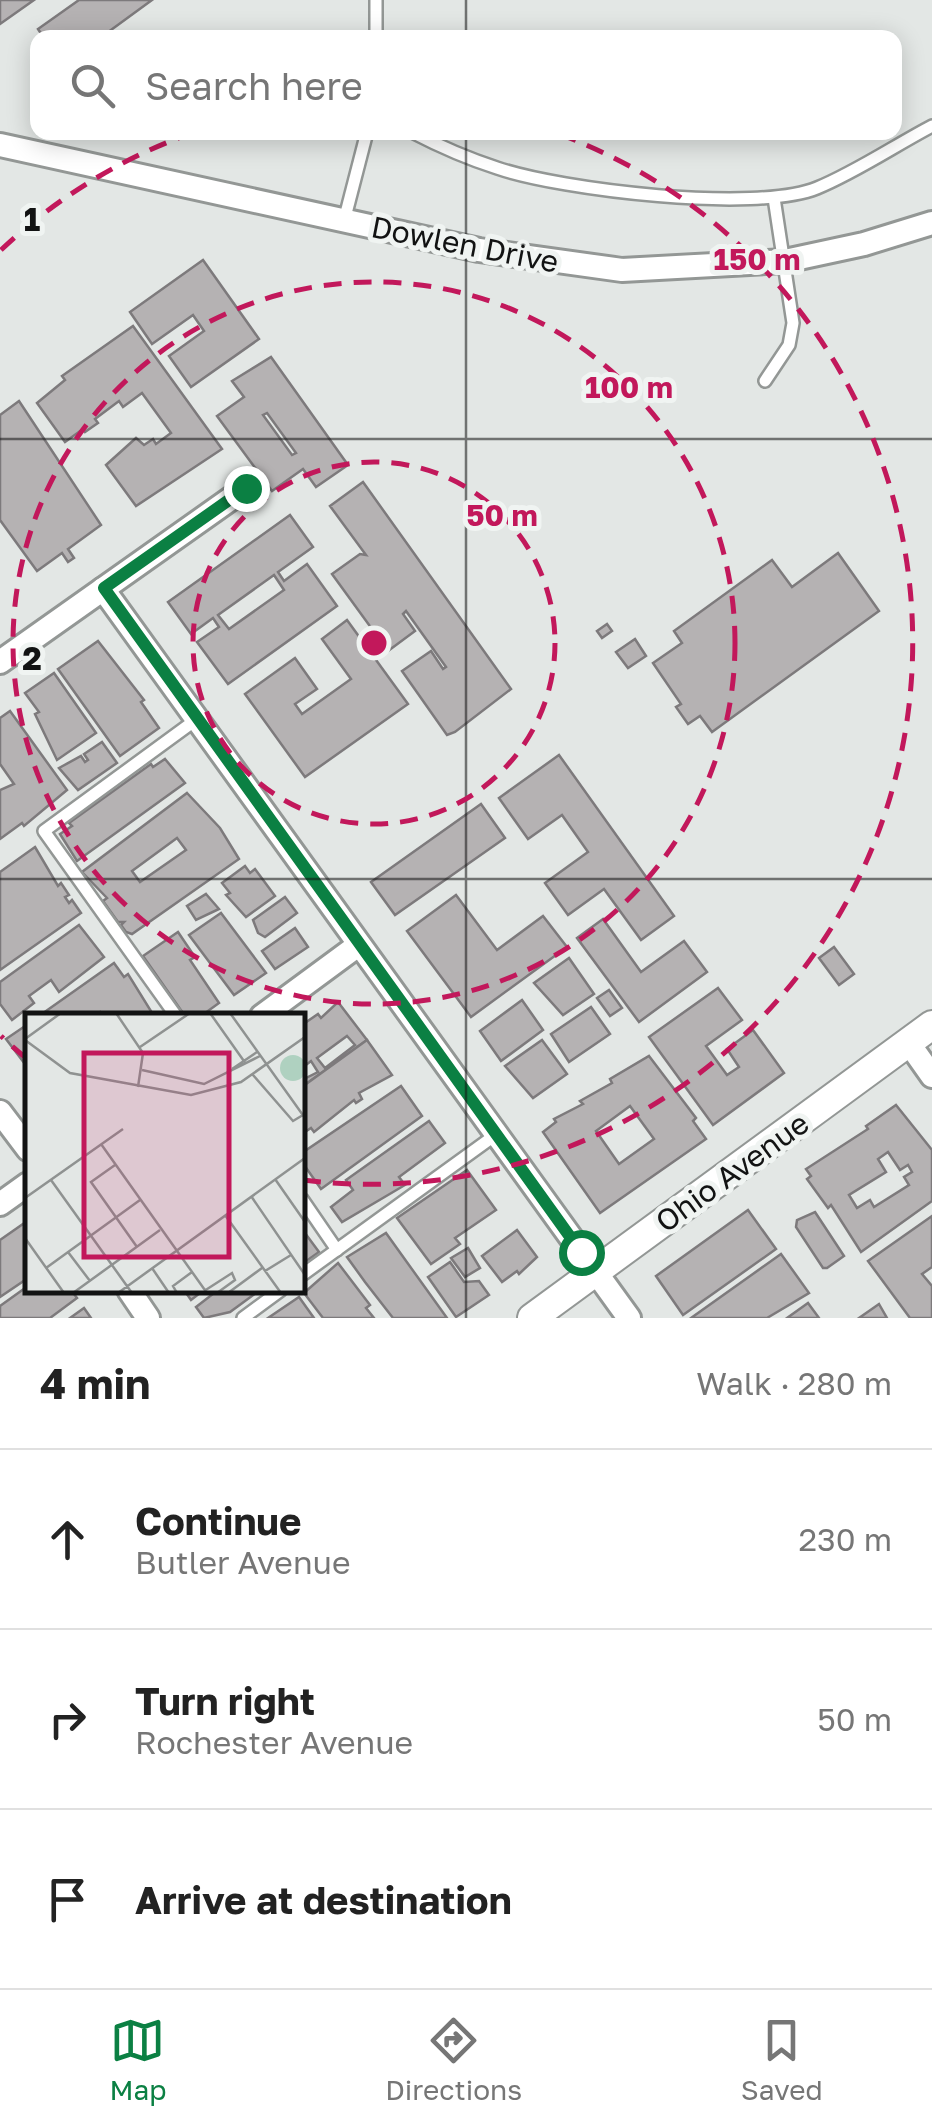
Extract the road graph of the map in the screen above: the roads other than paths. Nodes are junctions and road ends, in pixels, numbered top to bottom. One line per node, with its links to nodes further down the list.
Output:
1 (376, 0): 2 (lane)
2 (376, 30)
3 (932, 126): 7 (lane)
4 (365, 140): 8 (lane)
5 (431, 140): 7 (lane)
6 (0, 146): 8 (street, Dowlen Drive)
7 (774, 198): 10 (lane)
8 (344, 221): 10 (street, Dowlen Drive)
9 (932, 223): 10 (street, Dowlen Drive)
10 (785, 261): 11 (lane)
11 (765, 381)
12 (246, 488): 13 (street)
13 (104, 588): 14 (street); 15 (street)
14 (0, 662)
15 (197, 719): 16 (street); 17 (lane)
16 (357, 946): 18 (street); 23 (street)
17 (174, 1013)
18 (266, 1013)
19 (932, 1025): 20 (street, Ohio Avenue)
20 (908, 1042): 21 (street); 29 (street, Ohio Avenue)
21 (932, 1076)
22 (0, 1112): 24 (street)
23 (494, 1136): 28 (lane); 29 (street)
24 (25, 1145)
25 (25, 1186): 26 (street)
26 (0, 1204)
27 (305, 1204): 28 (lane)
28 (337, 1250): 30 (lane)
29 (596, 1271): 35 (street, Ohio Avenue); 36 (street)
30 (305, 1272)
31 (131, 1293): 33 (street)
32 (277, 1293): 34 (lane)
33 (148, 1318)
34 (243, 1318)
35 (532, 1318)
36 (629, 1318)

